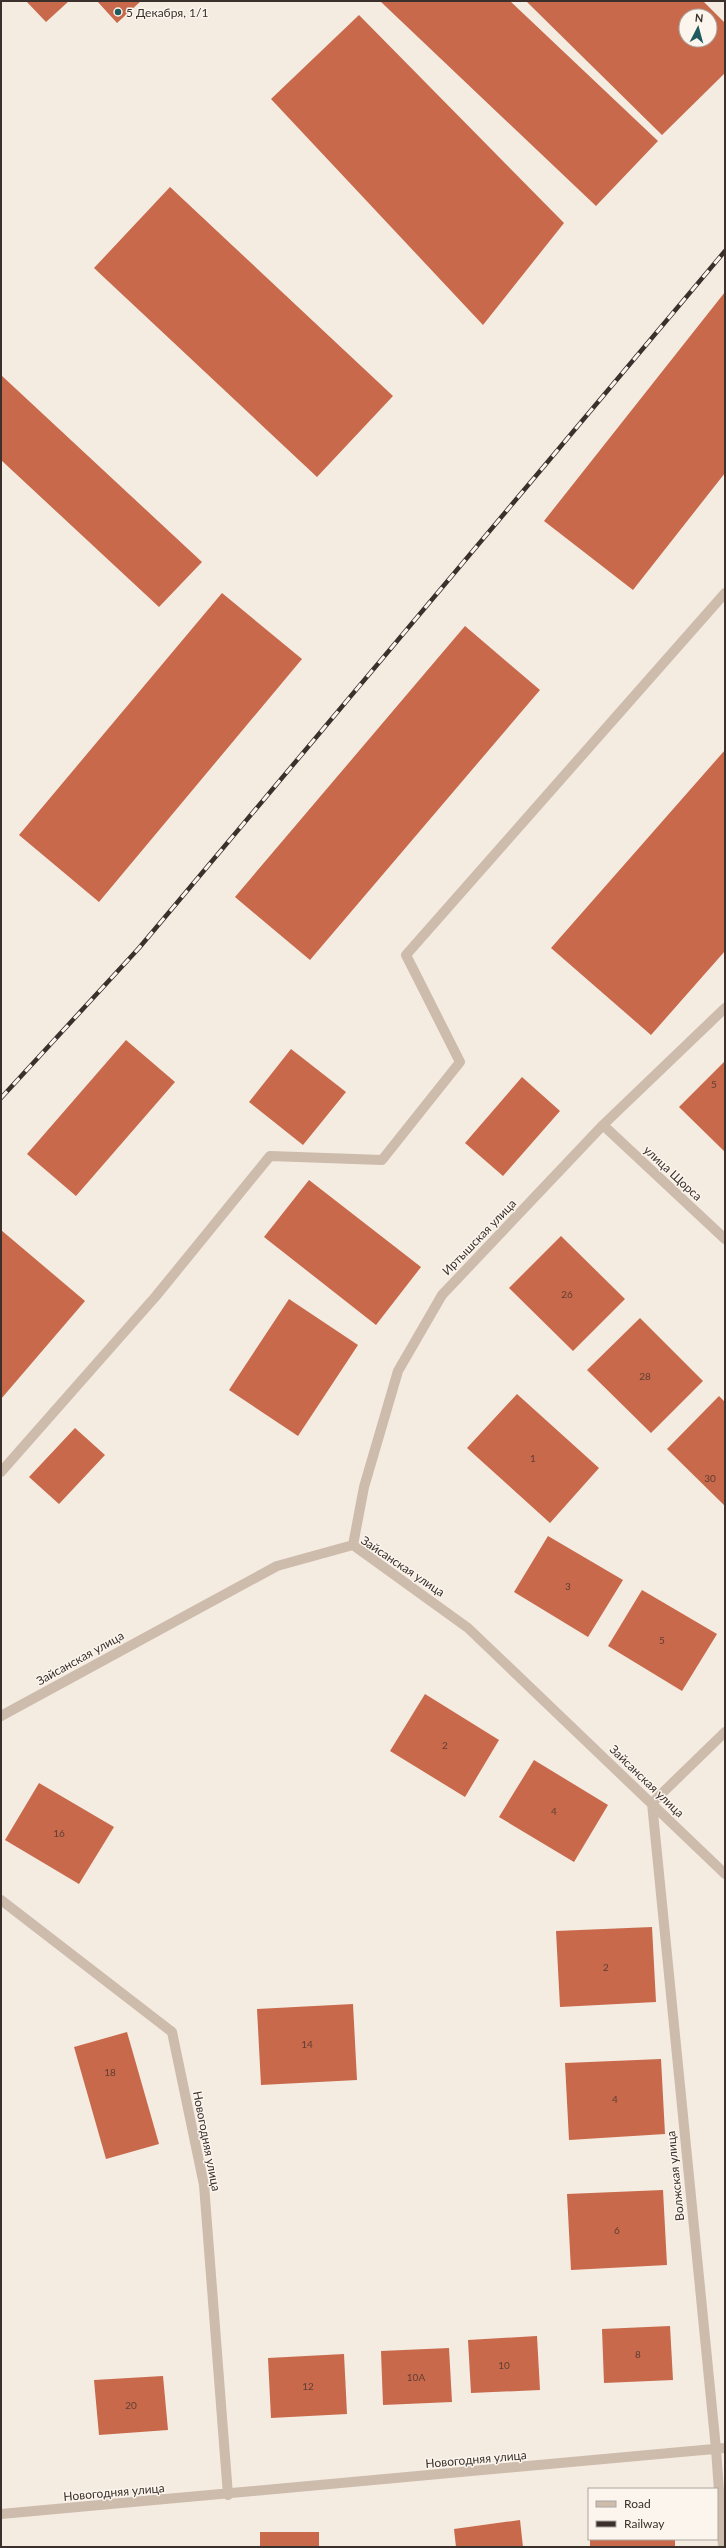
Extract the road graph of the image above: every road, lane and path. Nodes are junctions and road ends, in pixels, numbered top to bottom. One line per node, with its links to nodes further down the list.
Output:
1 (725, 593): 5 (street)
2 (725, 1008): 3 (street, Иртышская улица)
3 (603, 1125): 4 (street, улица Щорса); 6 (street, Иртышская улица)
4 (725, 1239)
5 (1, 1472)
6 (353, 1545): 7 (street, Зайсанская улица); 9 (street, Зайсанская улица)
7 (1, 1716)
8 (725, 1732): 9 (street)
9 (652, 1804): 10 (street, Зайсанская улица); 12 (street, Волжская улица)
10 (725, 1874)
11 (1, 1900): 13 (street, Новогодняя улица)
12 (720, 2449): 13 (street, Новогодняя улица); 15 (street, Волжская улица)
13 (228, 2495): 14 (street, Новогодняя улица)
14 (1, 2514)
15 (723, 2547)

